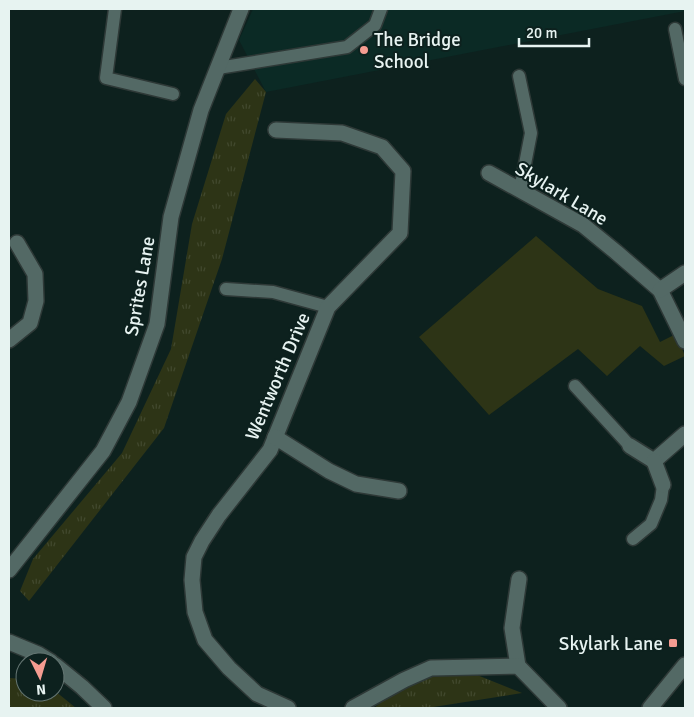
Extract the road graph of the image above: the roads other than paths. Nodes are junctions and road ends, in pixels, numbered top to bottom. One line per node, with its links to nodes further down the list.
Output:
1 (115, 9): 8 (lane)
2 (241, 9): 5 (street, Sprites Lane)
3 (381, 9): 5 (lane)
4 (675, 29): 7 (lane)
5 (218, 68): 27 (street, Sprites Lane)
6 (519, 76): 11 (lane)
7 (685, 79)
8 (173, 94)
9 (276, 130): 16 (street, Wentworth Drive)
10 (489, 173): 11 (street, Skylark Lane)
11 (520, 190): 15 (street, Skylark Lane)
12 (13, 240): 17 (street)
13 (685, 273): 15 (street)
14 (226, 289): 16 (lane)
15 (660, 290): 18 (street, Skylark Lane)
16 (328, 307): 21 (street, Wentworth Drive)
17 (9, 340)
18 (685, 342)
19 (575, 386): 22 (lane)
20 (685, 434): 23 (street)
21 (275, 437): 25 (street); 35 (street, Wentworth Drive)
22 (630, 446): 23 (street)
23 (654, 461): 24 (street)
24 (663, 485): 26 (lane)
25 (399, 491)
26 (633, 539)
27 (9, 570)
28 (519, 579): 31 (street)
29 (9, 642): 30 (street)
30 (33, 652)
31 (518, 666): 36 (street); 37 (street)
32 (685, 666): 38 (street)
33 (65, 673): 34 (street)
34 (104, 708)
35 (288, 708)
36 (353, 708)
37 (559, 708)
38 (650, 708)

